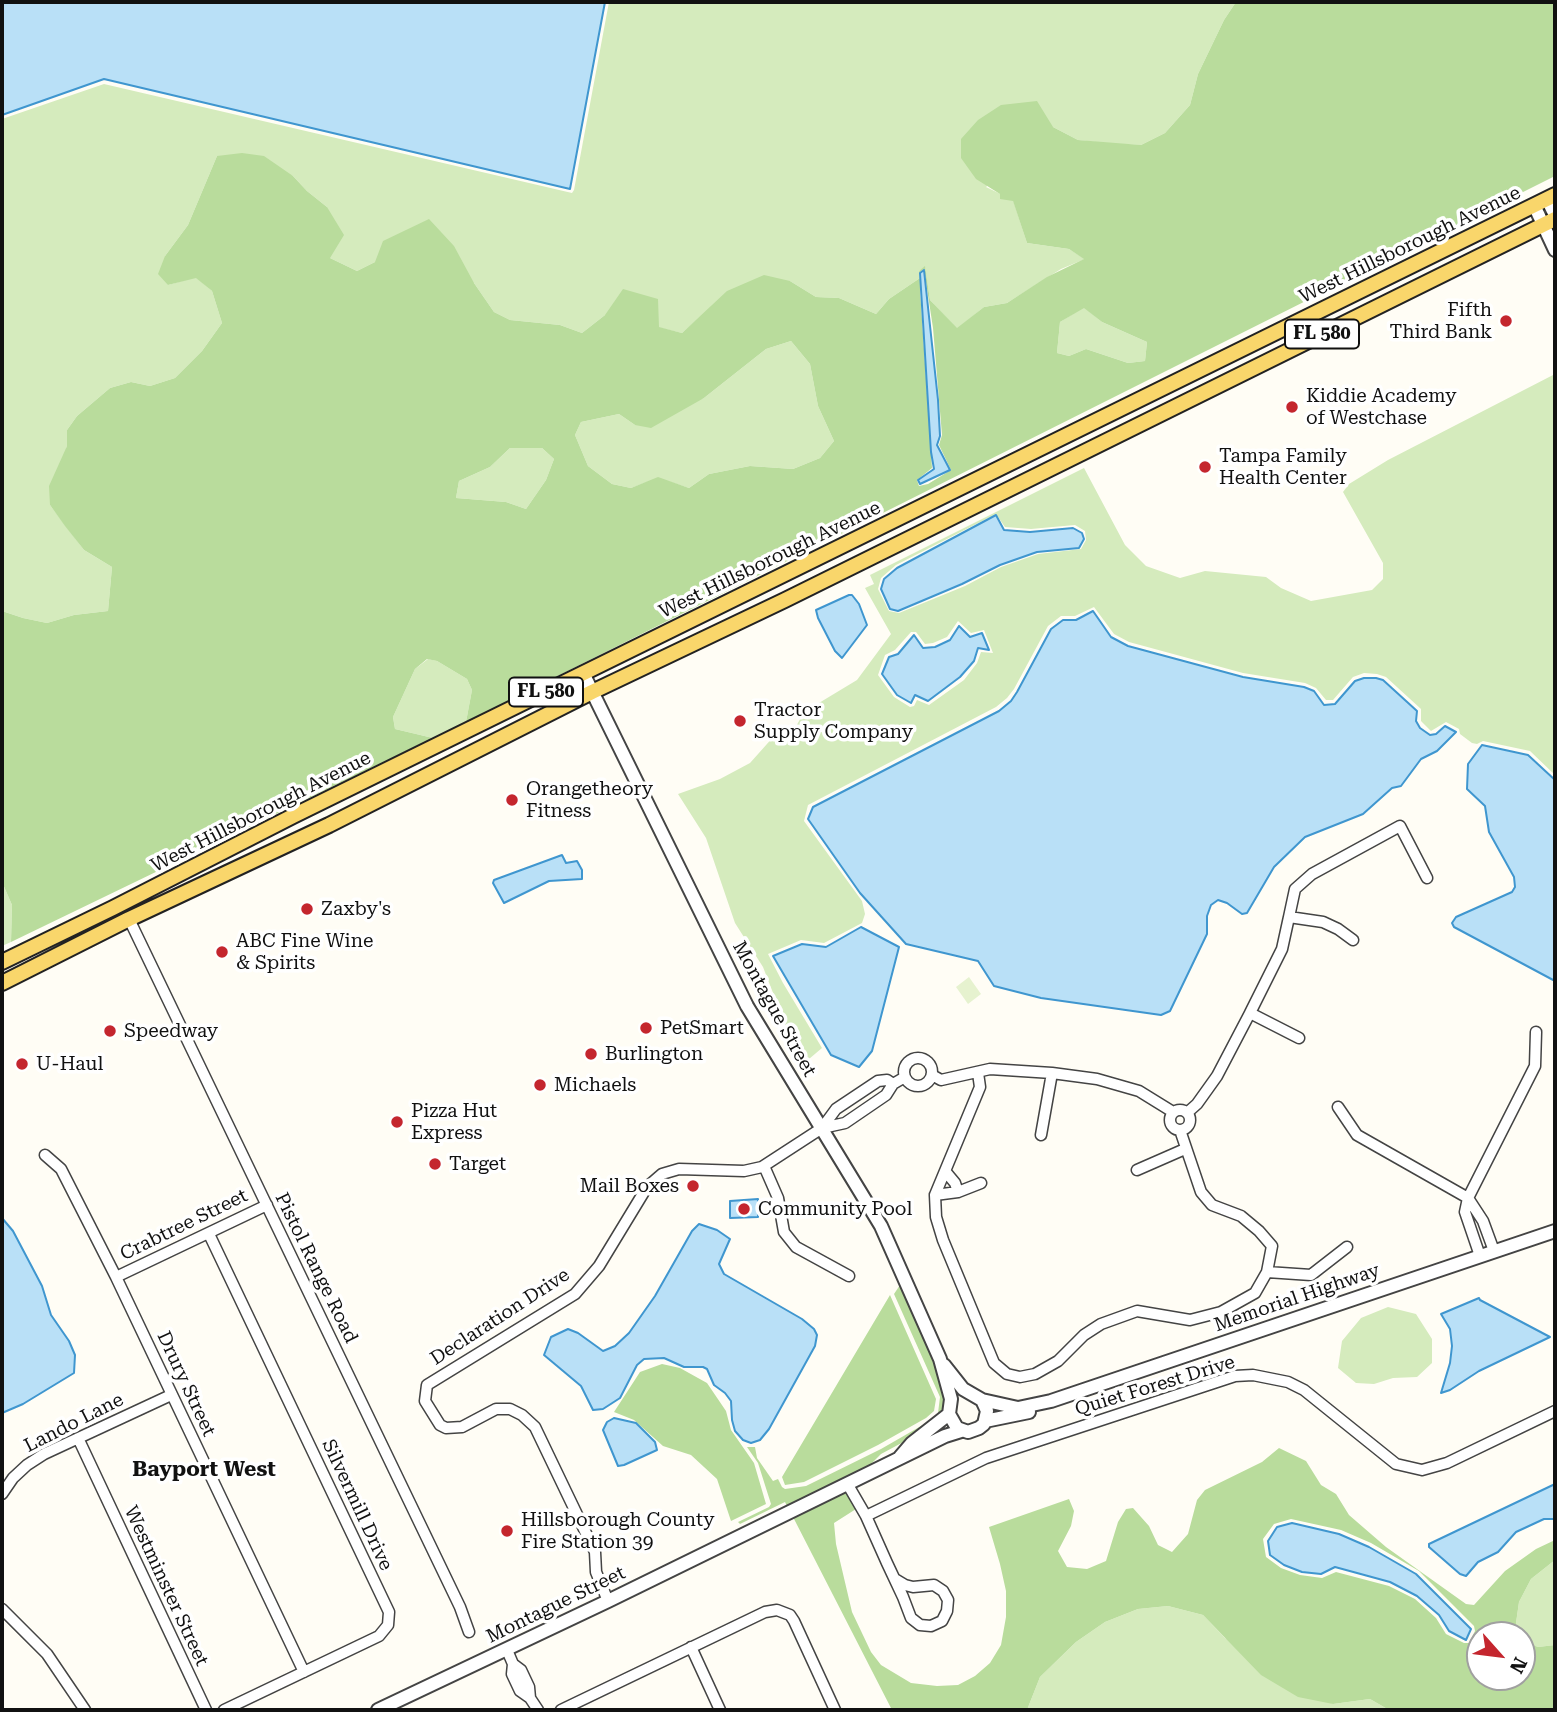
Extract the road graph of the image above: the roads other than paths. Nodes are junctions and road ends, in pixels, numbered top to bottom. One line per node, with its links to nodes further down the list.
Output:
1 (1545, 200): 2 (street); 4 (main road, West Hillsborough Avenue / FL 580)
2 (1551, 219): 3 (street); 5 (main road, West Hillsborough Avenue / FL 580)
3 (1555, 250)
4 (583, 673): 5 (street, Montague Street); 6 (main road, West Hillsborough Avenue / FL 580)
5 (592, 692): 10 (main road, West Hillsborough Avenue / FL 580); 26 (street, Montague Street)
6 (293, 816): 8 (main road, West Hillsborough Avenue / FL 580); 10 (main road)
7 (1427, 878): 9 (street)
8 (113, 908): 12 (main road, West Hillsborough Avenue / FL 580); 13 (main road)
9 (1289, 917): 11 (street); 15 (street)
10 (129, 919): 14 (main road, West Hillsborough Avenue / FL 580); 38 (street, Pistol Range Road)
11 (1353, 940)
12 (2, 962)
13 (2, 971)
14 (2, 983)
15 (1250, 1013): 17 (street); 25 (street)
16 (1535, 1032): 37 (street)
17 (1299, 1038)
18 (978, 1073): 19 (street); 20 (street); 33 (street)
19 (1052, 1073): 24 (street); 28 (street)
20 (932, 1075): 21 (street); 21 (street)
21 (905, 1077): 22 (street)
22 (893, 1084): 26 (street); 26 (street)
23 (1338, 1107): 37 (street)
24 (1173, 1112): 25 (street); 27 (street)
25 (1188, 1112): 27 (street)
26 (822, 1128): 31 (street, Declaration Drive); 47 (street, Montague Street)
27 (1180, 1130): 29 (street)
28 (1041, 1135)
29 (1185, 1149): 32 (street); 44 (street)
30 (45, 1156): 46 (street, Drury Street)
31 (764, 1166): 45 (street); 62 (street, Declaration Drive)
32 (1137, 1170)
33 (944, 1171): 35 (street); 36 (street)
34 (981, 1183): 35 (street)
35 (958, 1192): 36 (street)
36 (935, 1195): 44 (street)
37 (1468, 1198): 42 (street); 43 (street)
38 (267, 1205): 40 (street, Crabtree Street); 64 (street, Pistol Range Road)
39 (1555, 1231): 42 (street, Memorial Highway)
40 (209, 1234): 46 (street, Crabtree Street); 67 (street, Silvermill Drive)
41 (1347, 1247): 44 (street)
42 (1494, 1251): 43 (street, Memorial Highway)
43 (1480, 1256): 51 (street, Memorial Highway)
44 (1267, 1272)
45 (849, 1276)
46 (116, 1278): 49 (street, Drury Street)
47 (940, 1359): 48 (street, Montague Street); 53 (street, Montague Street)
48 (963, 1390): 50 (street, Memorial Highway)
49 (171, 1395): 56 (street, Lando Lane); 67 (street, Drury Street)
50 (982, 1400): 51 (street, Memorial Highway); 54 (street)
51 (1051, 1401): 54 (street, Memorial Highway)
52 (1555, 1411): 60 (street, Quiet Forest Drive)
53 (949, 1414): 55 (street); 57 (street, Montague Street)
54 (985, 1421): 55 (street, Memorial Highway)
55 (961, 1431): 57 (street, Montague Street)
56 (78, 1438): 59 (street, Lando Lane); 69 (street, Westminster Street)
57 (900, 1457): 58 (street, Montague Street)
58 (848, 1485): 60 (street); 62 (street, Montague Street)
59 (2, 1494)
60 (866, 1516): 61 (street)
61 (895, 1579): 61 (street)
62 (608, 1601): 66 (street, Montague Street)
63 (2, 1609): 68 (street)
64 (469, 1632)
65 (691, 1647): 73 (street); 74 (street); 75 (street)
66 (507, 1650): 71 (street, Montague Street); 72 (street)
67 (304, 1672): 70 (street, Silvermill Drive)
68 (85, 1710)
69 (205, 1710)
70 (224, 1710)
71 (378, 1710)
72 (538, 1710)
73 (561, 1710)
74 (720, 1710)
75 (835, 1710)

